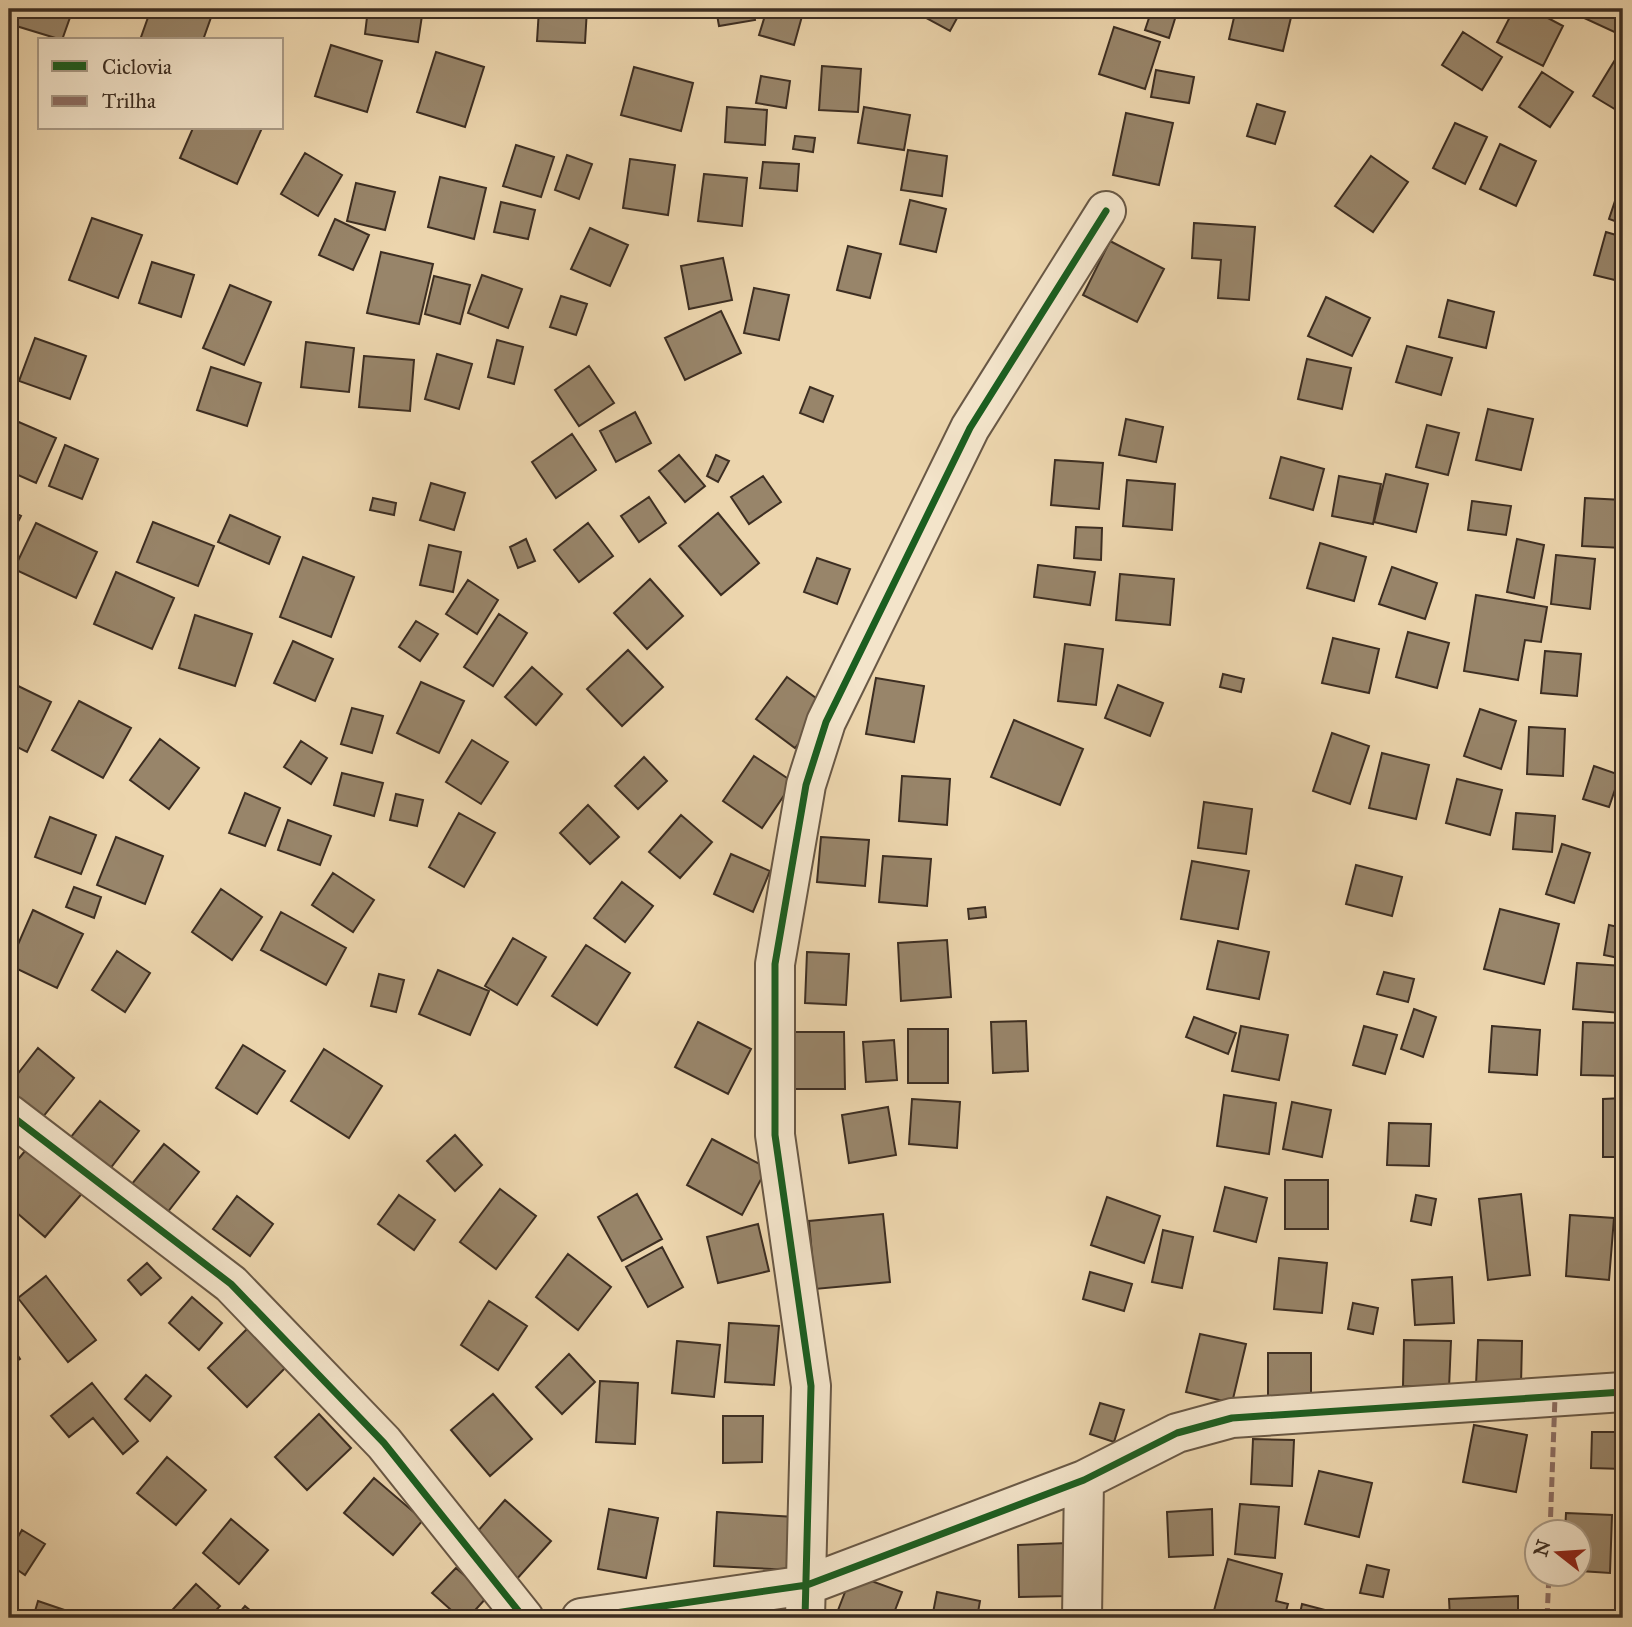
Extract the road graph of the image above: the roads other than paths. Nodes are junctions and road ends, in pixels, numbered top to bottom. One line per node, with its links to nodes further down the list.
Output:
1 (1106, 211): 5 (street)
2 (9, 1114): 6 (street)
3 (1623, 1392): 4 (street)
4 (1084, 1480): 5 (street); 8 (street)
5 (806, 1602): 7 (street)
6 (524, 1618)
7 (581, 1618)
8 (1082, 1618)

